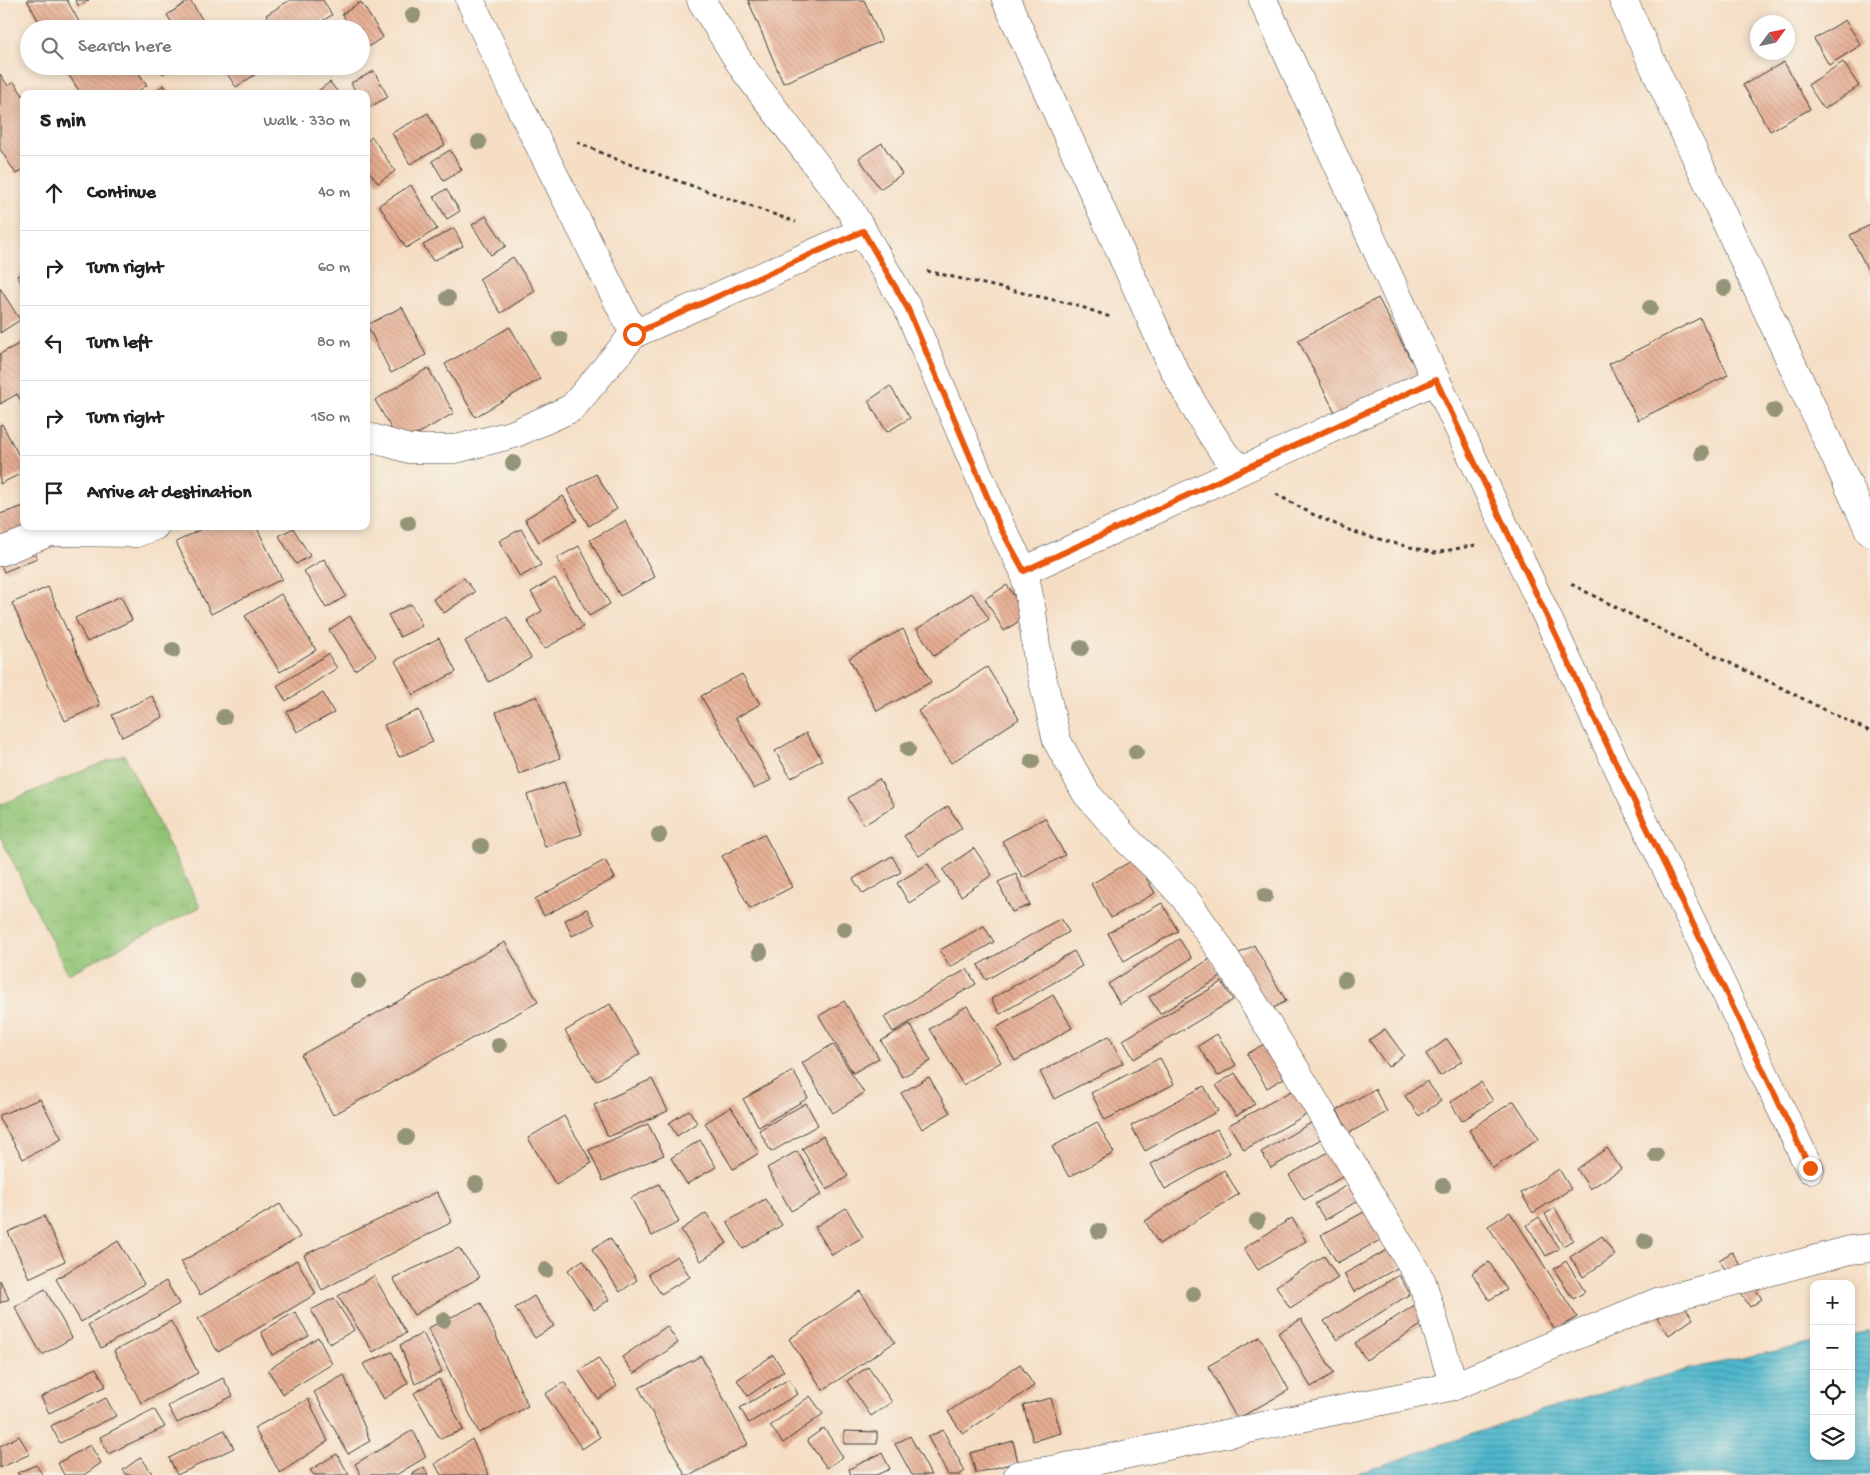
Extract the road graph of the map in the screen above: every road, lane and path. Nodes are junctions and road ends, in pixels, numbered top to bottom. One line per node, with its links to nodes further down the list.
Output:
1 (470, 0): 7 (street)
2 (701, 0): 6 (street)
3 (1006, 0): 10 (street)
4 (1263, 0): 8 (street)
5 (1623, 0): 12 (street)
6 (863, 231): 7 (street); 14 (street)
7 (634, 334): 9 (street)
8 (1436, 380): 10 (street); 15 (street)
9 (370, 438)
10 (1241, 469): 14 (street)
11 (144, 530): 13 (street)
12 (1870, 532)
13 (0, 552)
14 (1024, 571): 17 (street)
15 (1810, 1168)
16 (1870, 1248): 17 (street)
17 (1454, 1386): 18 (street)
18 (1018, 1475)

